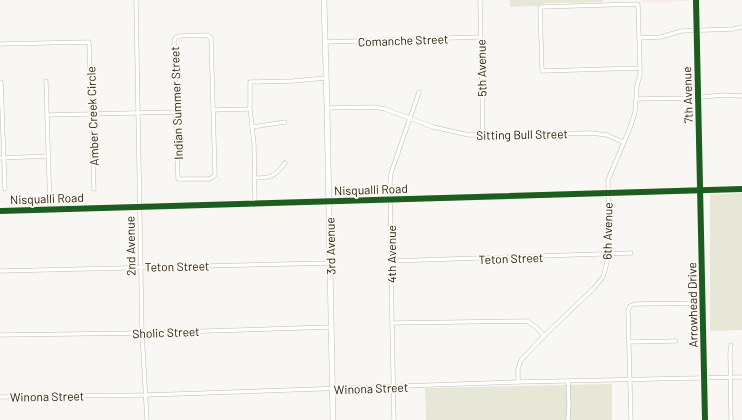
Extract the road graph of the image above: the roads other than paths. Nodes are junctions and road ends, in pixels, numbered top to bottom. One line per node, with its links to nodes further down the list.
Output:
1 (136, 0): 22 (street, 2nd Avenue)
2 (324, 0): 9 (main road, 3rd Avenue)
3 (480, 0): 7 (street, 5th Avenue)
4 (696, 0): 6 (main road, 7th Avenue)
5 (742, 27): 6 (street)
6 (696, 30): 8 (street); 16 (main road, 7th Avenue)
7 (480, 37): 9 (street, Comanche Street); 29 (street, 5th Avenue)
8 (639, 38): 11 (street, 6th Avenue); 11 (street, 6th Avenue)
9 (326, 42): 12 (main road, 3rd Avenue)
10 (0, 44): 24 (street, Amber Creek Circle)
11 (640, 68): 18 (street, 6th Avenue)
12 (326, 78): 19 (main road, 3rd Avenue); 20 (street)
13 (46, 81): 25 (street)
14 (1, 82): 32 (street)
15 (419, 92): 26 (street, 4th Avenue)
16 (698, 96): 17 (street); 18 (street); 38 (main road, 7th Avenue)
17 (742, 96)
18 (636, 99): 30 (street, 6th Avenue)
19 (327, 108): 26 (street, Sitting Bull Street); 41 (main road, 3rd Avenue)
20 (250, 109): 21 (street); 28 (street)
21 (213, 110): 23 (street, Indian Summer Street); 23 (street, Indian Summer Street)
22 (138, 112): 23 (street); 24 (street); 43 (street, 2nd Avenue)
23 (176, 112)
24 (92, 114): 25 (street); 36 (street, Amber Creek Circle)
25 (47, 115): 31 (street)
26 (409, 118): 29 (street, Sitting Bull Street); 40 (street, 4th Avenue)
27 (285, 122): 28 (street)
28 (252, 127): 34 (street)
29 (483, 136): 30 (street, Sitting Bull Street)
30 (623, 142): 39 (street, 6th Avenue)
31 (48, 156): 32 (street); 44 (street)
32 (2, 158): 35 (street)
33 (284, 163): 34 (street)
34 (254, 178): 42 (street)
35 (5, 189)
36 (94, 189)
37 (742, 189): 38 (main road, Nisqualli Road)
38 (700, 190): 39 (main road, Nisqualli Road); 52 (main road, Arrowhead Drive)
39 (607, 193): 40 (main road, Nisqualli Road); 47 (street, 6th Avenue)
40 (390, 199): 41 (main road, Nisqualli Road); 48 (street, 4th Avenue)
41 (329, 201): 42 (main road, Nisqualli Road); 49 (main road, 3rd Avenue)
42 (255, 203): 43 (main road, Nisqualli Road)
43 (141, 207): 44 (main road, Nisqualli Road); 50 (street, 2nd Avenue)
44 (50, 209): 45 (main road, Nisqualli Road)
45 (0, 211)
46 (631, 253): 47 (street, Teton Street)
47 (609, 255): 48 (street, Teton Street); 57 (street, 6th Avenue)
48 (391, 261): 53 (street, 4th Avenue)
49 (330, 263): 50 (street, Teton Street); 54 (main road, 3rd Avenue)
50 (141, 266): 51 (street, Teton Street); 55 (street, 2nd Avenue)
51 (0, 271)
52 (703, 303): 59 (street); 63 (main road, Arrowhead Drive)
53 (392, 323): 57 (street); 67 (street, 4th Avenue)
54 (331, 327): 55 (street, Sholic Street); 68 (main road, 3rd Avenue)
55 (142, 333): 56 (street, Sholic Street); 69 (street, 2nd Avenue)
56 (0, 335)
57 (544, 336): 66 (street, 6th Avenue)
58 (676, 341): 59 (street)
59 (629, 342): 64 (street)
60 (731, 346): 61 (street)
61 (730, 377): 62 (street, Winona Street); 63 (street, Winona Street); 77 (street)
62 (742, 377)
63 (704, 378): 64 (street, Winona Street); 76 (main road, Arrowhead Drive)
64 (630, 380): 65 (street, Winona Street); 75 (street)
65 (568, 381): 66 (street, Winona Street); 74 (street)
66 (518, 382): 67 (street, Winona Street)
67 (394, 387): 68 (street, Winona Street); 73 (street, 4th Avenue)
68 (332, 389): 69 (street, Winona Street); 72 (main road, 3rd Avenue)
69 (147, 395): 70 (street, Winona Street); 71 (street, 2nd Avenue)
70 (0, 397)
71 (147, 420)
72 (333, 420)
73 (394, 420)
74 (568, 420)
75 (631, 420)
76 (705, 420)
77 (731, 420)

